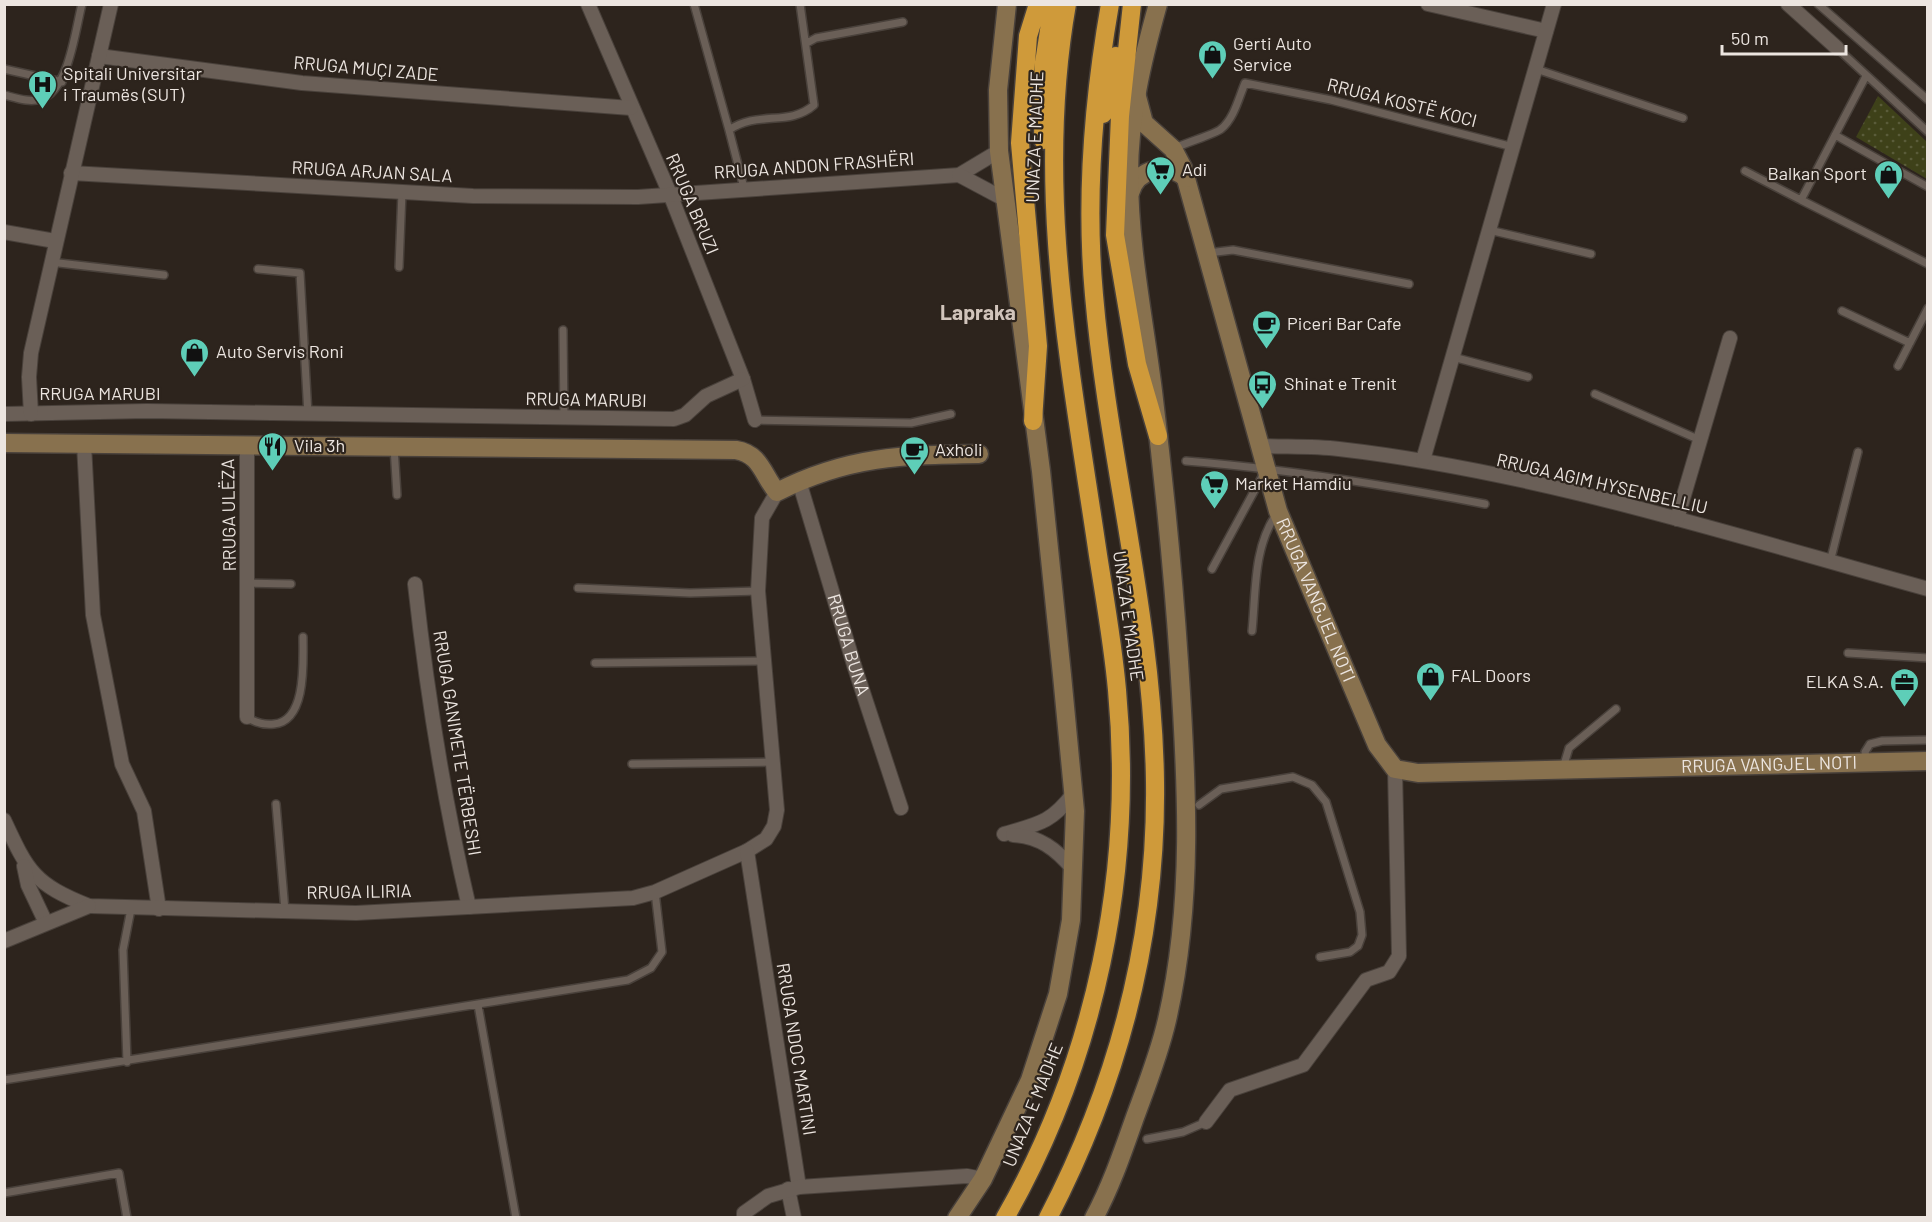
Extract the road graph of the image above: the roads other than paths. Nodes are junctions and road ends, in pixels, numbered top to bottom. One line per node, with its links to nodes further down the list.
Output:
1 (82, 4): 26 (lane)
2 (111, 4): 22 (street, RRUGA MARUBI)
3 (588, 4): 30 (street, RRUGA BRUZI)
4 (694, 4): 32 (lane)
5 (800, 4): 20 (lane)
6 (1007, 4): 38 (main road)
7 (1038, 4): 78 (highway)
8 (1053, 4): 46 (highway)
9 (1067, 4): 46 (highway, UNAZA E MADHE)
10 (1110, 4): 35 (highway, UNAZA E MADHE)
11 (1125, 4): 35 (highway)
12 (1132, 4): 79 (highway)
13 (1158, 4): 27 (main road)
14 (1428, 4): 19 (street)
15 (1554, 4): 19 (street)
16 (1788, 4): 21 (street)
17 (1818, 4): 29 (lane)
18 (903, 22): 20 (lane)
19 (1546, 31): 24 (street)
20 (807, 43): 32 (lane)
21 (1837, 48): 25 (lane)
22 (99, 56): 30 (street, RRUGA MUÇI ZADE); 40 (street, RRUGA MARUBI)
23 (4, 69): 26 (lane)
24 (1536, 69): 31 (lane); 36 (street)
25 (1866, 76): 33 (lane); 34 (lane)
26 (62, 82): 28 (lane)
27 (1136, 93): 37 (main road); 47 (main road)
28 (4, 96)
29 (1928, 100)
30 (631, 108): 48 (street, RRUGA BRUZI)
31 (1683, 118)
32 (729, 130): 44 (lane)
33 (1928, 132)
34 (1835, 135): 43 (lane); 50 (lane)
35 (1092, 147): 151 (highway, UNAZA E MADHE)
36 (1513, 147): 37 (lane, RRUGA KOSTË KOCI); 51 (street)
37 (1173, 149): 41 (main road)
38 (999, 151): 42 (street, RRUGA ANDON FRASHËRI); 49 (main road)
39 (1745, 171): 50 (lane)
40 (71, 173): 45 (street, RRUGA ARJAN SALA); 53 (street, RRUGA MARUBI)
41 (1185, 173): 47 (main road); 54 (main road, RRUGA VANGJEL NOTI)
42 (959, 175): 44 (street, RRUGA ANDON FRASHËRI); 49 (street)
43 (1928, 187)
44 (744, 188): 48 (street, RRUGA ANDON FRASHËRI)
45 (402, 192): 48 (street, RRUGA ARJAN SALA); 58 (lane)
46 (1053, 192): 150 (highway, UNAZA E MADHE)
47 (1130, 193): 79 (main road)
48 (670, 194): 70 (street, RRUGA BRUZI)
49 (1004, 199): 78 (main road)
50 (1801, 200): 57 (lane)
51 (1489, 230): 55 (lane); 67 (street)
52 (4, 232): 53 (street)
53 (55, 241): 56 (street, RRUGA MARUBI)
54 (1208, 253): 61 (lane); 84 (main road, RRUGA VANGJEL NOTI)
55 (1591, 254)
56 (50, 261): 60 (lane); 73 (street, RRUGA MARUBI)
57 (1928, 264)
58 (399, 267)
59 (258, 268): 75 (lane)
60 (164, 275)
61 (1409, 284)
62 (1928, 308): 66 (lane)
63 (1842, 311): 66 (lane)
64 (563, 330): 76 (lane)
65 (1730, 338): 80 (street)
66 (1910, 343): 68 (lane)
67 (1453, 357): 69 (lane); 88 (street)
68 (1898, 366)
69 (1528, 377)
70 (743, 379): 76 (street, RRUGA MARUBI); 77 (street, RRUGA BRUZI)
71 (1595, 394): 80 (lane)
72 (4, 414): 73 (street)
73 (32, 414): 75 (street, RRUGA MARUBI)
74 (951, 414): 77 (lane)
75 (308, 415): 76 (street, RRUGA MARUBI)
76 (564, 418)
77 (755, 420)
78 (1033, 421): 120 (main road)
79 (1158, 436): 152 (main road)
80 (1700, 440): 96 (street)
81 (4, 443): 82 (main road)
82 (84, 444): 83 (main road); 132 (street)
83 (247, 446): 85 (main road); 99 (street, RRUGA ULËZA)
84 (1262, 446): 88 (street, RRUGA AGIM HYSENBELLIU); 90 (main road, RRUGA VANGJEL NOTI)
85 (394, 447): 92 (main road); 93 (lane)
86 (1858, 452): 97 (lane)
87 (979, 454): 91 (main road)
88 (1423, 460): 96 (street, RRUGA AGIM HYSENBELLIU)
89 (1186, 461): 90 (lane)
90 (1266, 468): 94 (lane); 95 (main road, RRUGA VANGJEL NOTI); 98 (lane)
91 (799, 481): 92 (main road); 123 (street, RRUGA BUNA)
92 (777, 492): 104 (street, RRUGA ILIRIA)
93 (397, 495)
94 (1485, 504)
95 (1278, 511): 105 (lane); 118 (main road, RRUGA VANGJEL NOTI)
96 (1677, 519): 97 (street, RRUGA AGIM HYSENBELLIU)
97 (1830, 562): 103 (street, RRUGA AGIM HYSENBELLIU)
98 (1212, 569)
99 (248, 584): 101 (lane, RRUGA ULËZA); 112 (street, RRUGA ULËZA)
100 (415, 584): 130 (street, RRUGA GANIMETE TËRBESHI)
101 (291, 585)
102 (578, 588): 104 (lane)
103 (1928, 589)
104 (758, 591): 109 (street, RRUGA ILIRIA)
105 (1252, 631)
106 (303, 637): 112 (lane, RRUGA ULËZA)
107 (1848, 653): 108 (lane)
108 (1928, 658)
109 (764, 661): 110 (lane); 115 (street, RRUGA ILIRIA)
110 (595, 663)
111 (1616, 709): 119 (lane)
112 (247, 717)
113 (1928, 740): 116 (lane)
114 (1928, 761): 116 (main road, RRUGA VANGJEL NOTI)
115 (774, 762): 117 (lane); 125 (street, RRUGA ILIRIA)
116 (1867, 762): 119 (main road, RRUGA VANGJEL NOTI)
117 (632, 765)
118 (1395, 769): 119 (main road, RRUGA VANGJEL NOTI); 140 (street)
119 (1562, 770)
120 (1073, 794): 127 (main road); 127 (street)
121 (276, 804): 133 (lane)
122 (1199, 805): 136 (lane)
123 (901, 808)
124 (4, 820): 126 (street, RRUGA ILIRIA)
125 (747, 851): 128 (street, RRUGA ILIRIA); 143 (street, RRUGA NDOC MARTINI)
126 (23, 861): 129 (street, RRUGA ILIRIA); 134 (street)
127 (1073, 869): 142 (main road)
128 (655, 892): 130 (street, RRUGA ILIRIA); 137 (lane)
129 (88, 906): 131 (street, RRUGA ILIRIA); 134 (street)
130 (469, 907): 133 (street, RRUGA ILIRIA)
131 (131, 909): 132 (street, RRUGA ILIRIA); 138 (lane)
132 (159, 909): 133 (street, RRUGA ILIRIA)
133 (285, 911)
134 (46, 923): 135 (street)
135 (4, 940)
136 (1320, 957)
137 (478, 1005): 138 (lane); 146 (lane)
138 (127, 1062): 139 (lane)
139 (4, 1080)
140 (1206, 1122): 141 (lane)
141 (1147, 1139)
142 (983, 1179): 143 (street); 149 (main road)
143 (793, 1188): 147 (street); 148 (street, RRUGA NDOC MARTINI)
144 (4, 1193): 145 (lane)
145 (127, 1218)
146 (516, 1218)
147 (744, 1218)
148 (794, 1218)
149 (957, 1218)
150 (1005, 1218)
151 (1048, 1218)
152 (1094, 1218)

